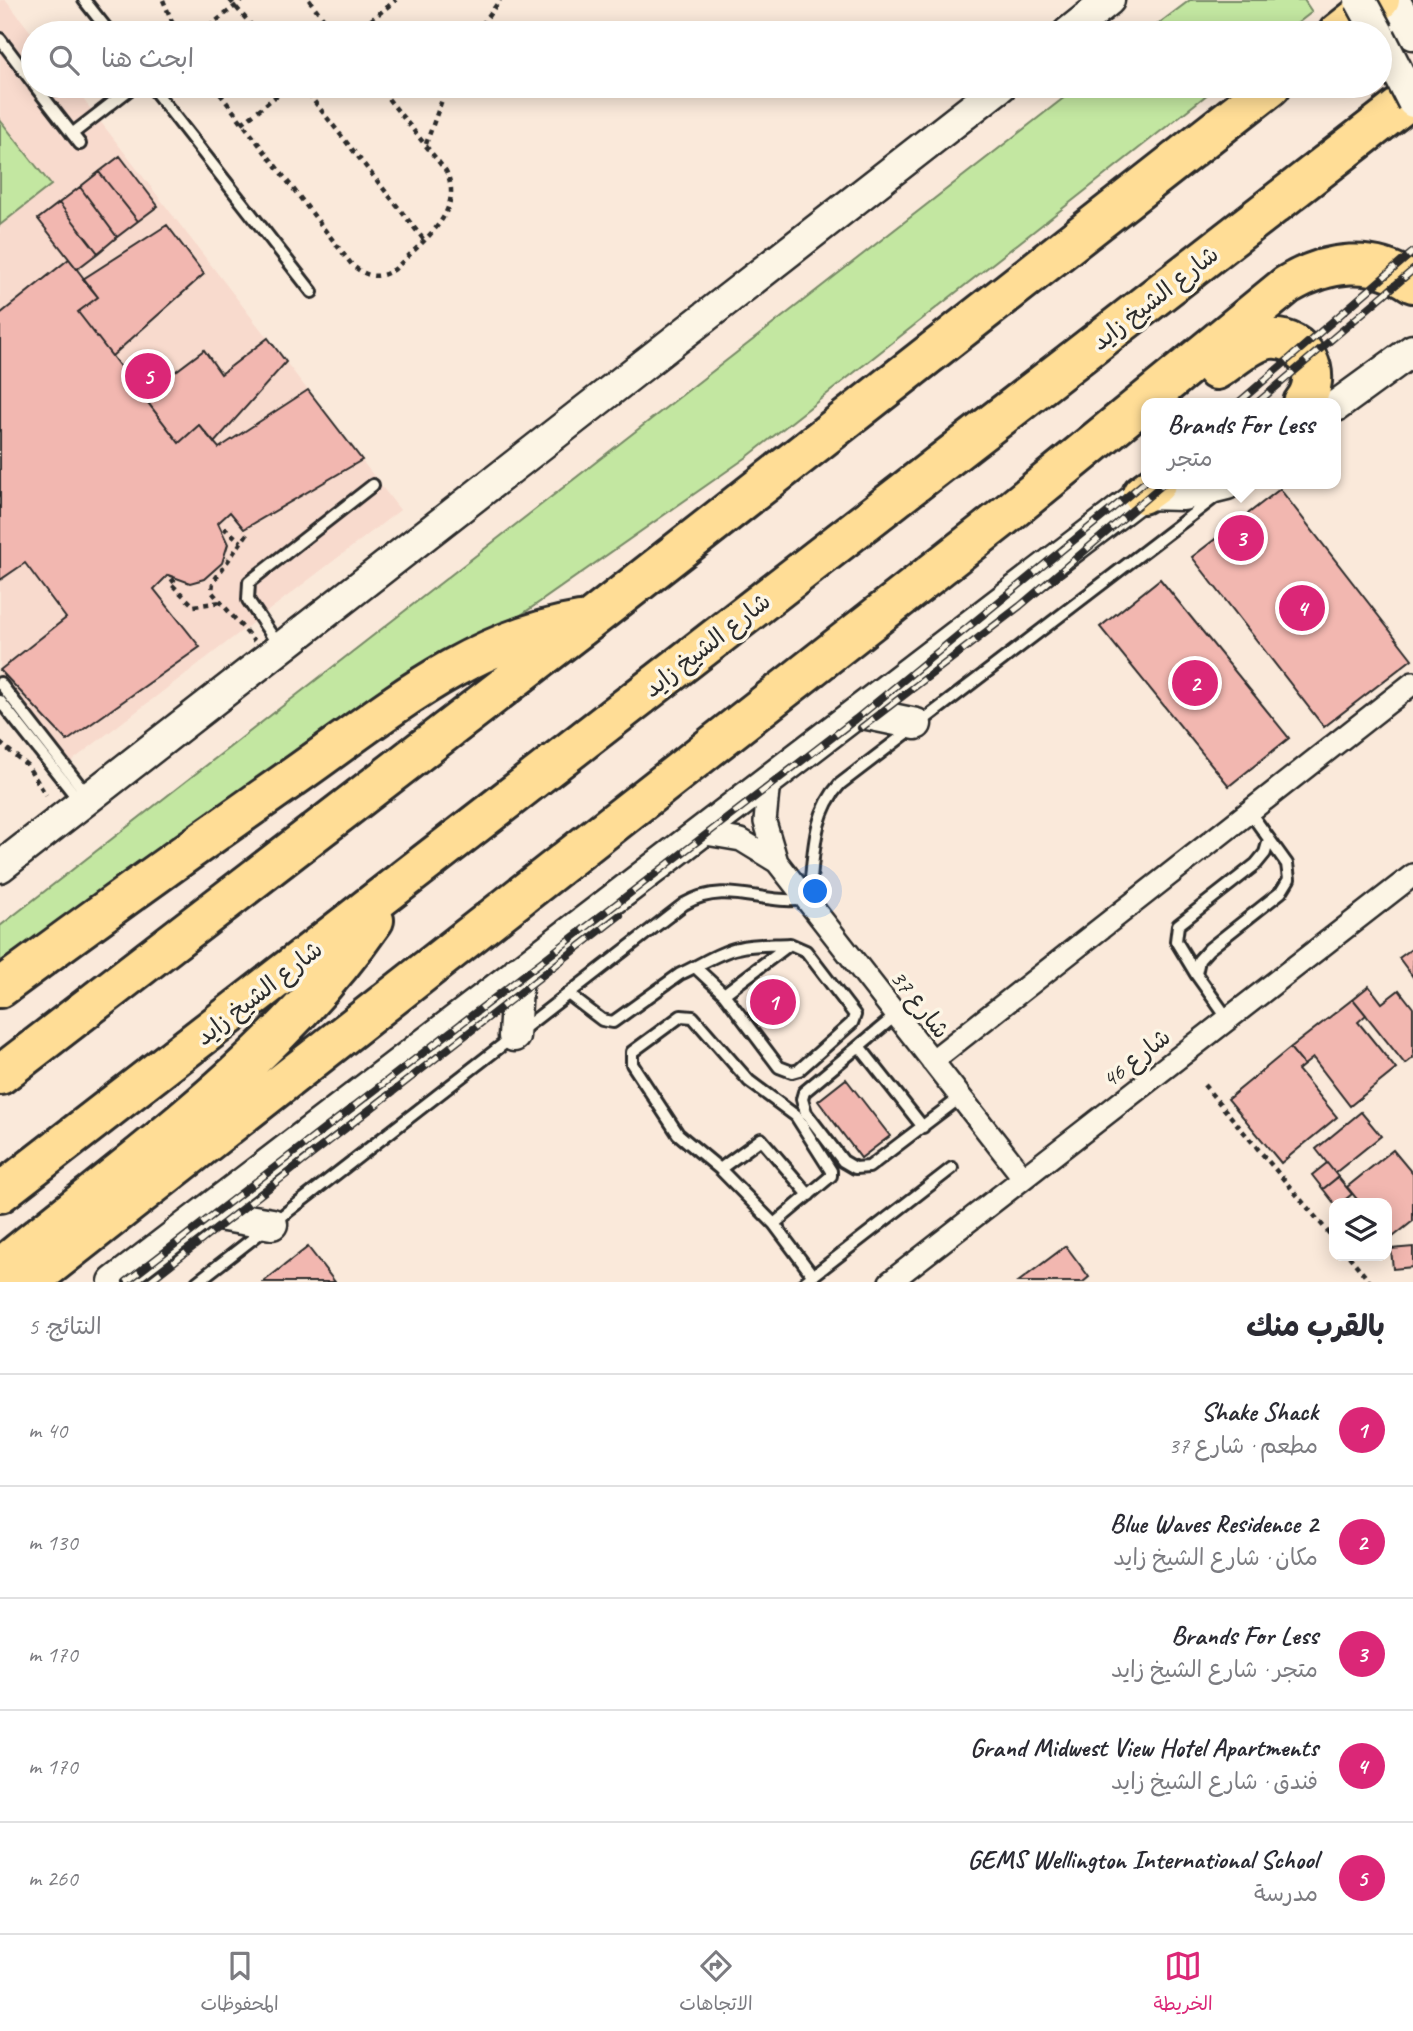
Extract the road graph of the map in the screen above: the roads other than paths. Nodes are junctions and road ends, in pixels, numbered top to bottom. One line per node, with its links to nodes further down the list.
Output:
1 (1360, 0): 9 (street, bridge)
2 (1380, 0): 8 (highway)
3 (1394, 0): 10 (street)
4 (86, 1): 6 (lane)
5 (1106, 3): 7 (street)
6 (101, 21)
7 (1083, 21)
8 (1353, 21)
9 (1371, 21)
10 (1413, 34)
11 (0, 39): 13 (lane)
12 (1392, 60): 19 (street, bridge)
13 (21, 67)
14 (45, 98): 20 (lane)
15 (118, 98): 20 (lane)
16 (160, 98): 23 (lane)
17 (986, 98): 37 (street)
18 (1256, 98): 36 (highway)
19 (1413, 100): 51 (highway, شارع الشيخ زايد)
20 (72, 134): 21 (lane)
21 (80, 144)
22 (1413, 284): 25 (highway)
23 (312, 292)
24 (1413, 350): 28 (street)
25 (1149, 398)
26 (1176, 398): 27 (highway)
27 (1306, 398)
28 (1341, 402)
29 (1141, 404): 35 (highway)
30 (1141, 422): 35 (highway)
31 (373, 485): 37 (lane)
32 (1149, 489): 33 (street); 41 (street)
33 (1207, 489)
34 (1226, 489): 42 (lane)
35 (1001, 519): 80 (highway)
36 (589, 621): 58 (highway); 67 (highway)
37 (280, 648): 44 (street)
38 (0, 683): 44 (lane)
39 (1413, 683): 45 (street)
40 (0, 701): 44 (lane)
41 (858, 712): 42 (street); 43 (street)
42 (916, 724): 52 (lane)
43 (769, 780): 46 (street); 48 (street, شارع 37)
44 (86, 801): 49 (street)
45 (1248, 810): 47 (lane); 66 (street)
46 (700, 833): 48 (street, شارع 37); 55 (street)
47 (1269, 839): 56 (lane); 56 (lane)
48 (777, 862): 52 (street, شارع 37)
49 (0, 867)
50 (1413, 875): 63 (street, شارع 46)
51 (396, 886): 73 (highway, شارع الشيخ زايد); 78 (highway)
52 (805, 899): 57 (lane); 62 (street, شارع 37)
53 (790, 944): 54 (lane); 59 (lane); 59 (lane)
54 (695, 967): 59 (lane); 61 (lane)
55 (518, 971): 64 (street); 75 (street)
56 (1196, 974): 63 (lane)
57 (579, 986): 60 (lane); 61 (lane)
58 (0, 988)
59 (724, 993)
60 (568, 994): 61 (lane); 64 (lane)
61 (596, 1014)
62 (895, 1016): 65 (lane); 66 (street, شارع 37)
63 (1228, 1019): 72 (street, شارع 46)
64 (514, 1037): 76 (lane)
65 (859, 1046): 69 (lane); 69 (lane)
66 (932, 1060): 68 (street, شارع 37)
67 (0, 1075)
68 (961, 1097): 69 (lane); 72 (street, شارع 37)
69 (923, 1128)
70 (952, 1167): 79 (lane)
71 (720, 1169): 74 (lane); 74 (lane); 77 (lane)
72 (1023, 1177): 83 (street, شارع 46)
73 (0, 1193)
74 (809, 1195): 77 (lane)
75 (206, 1213): 76 (street); 81 (street)
76 (272, 1224): 82 (lane)
77 (774, 1224): 79 (lane)
78 (0, 1268)
79 (809, 1279)
80 (29, 1282)
81 (114, 1282)
82 (197, 1282)
83 (890, 1282)

